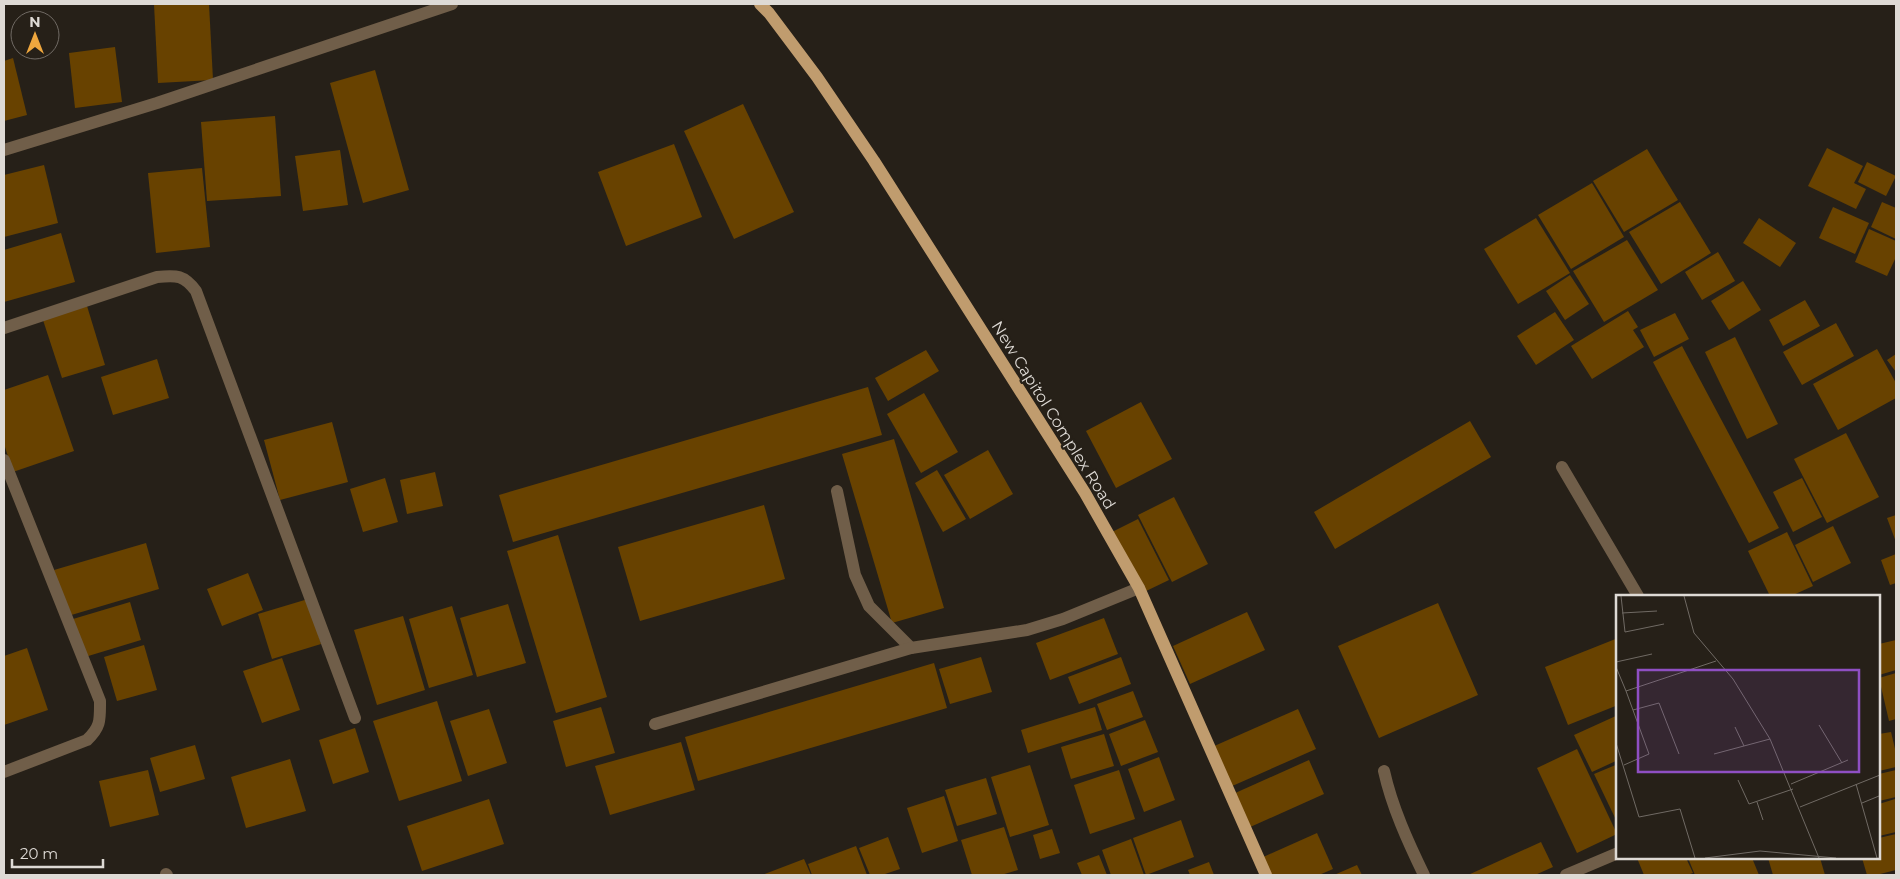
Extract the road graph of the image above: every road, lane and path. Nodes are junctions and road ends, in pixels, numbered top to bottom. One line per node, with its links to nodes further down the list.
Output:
1 (452, 4): 3 (street)
2 (760, 4): 8 (main road, New Capitol Complex Road)
3 (4, 150)
4 (4, 328): 11 (street)
5 (4, 460): 14 (street)
6 (1562, 467): 9 (street)
7 (837, 491): 10 (street)
8 (1139, 588): 10 (street); 16 (main road, New Capitol Complex Road)
9 (1637, 595)
10 (911, 648): 12 (street)
11 (355, 718)
12 (655, 724)
13 (1384, 771): 17 (street)
14 (4, 772)
15 (1616, 854): 18 (street)
16 (1266, 875)
17 (1424, 875)
18 (1566, 875)

